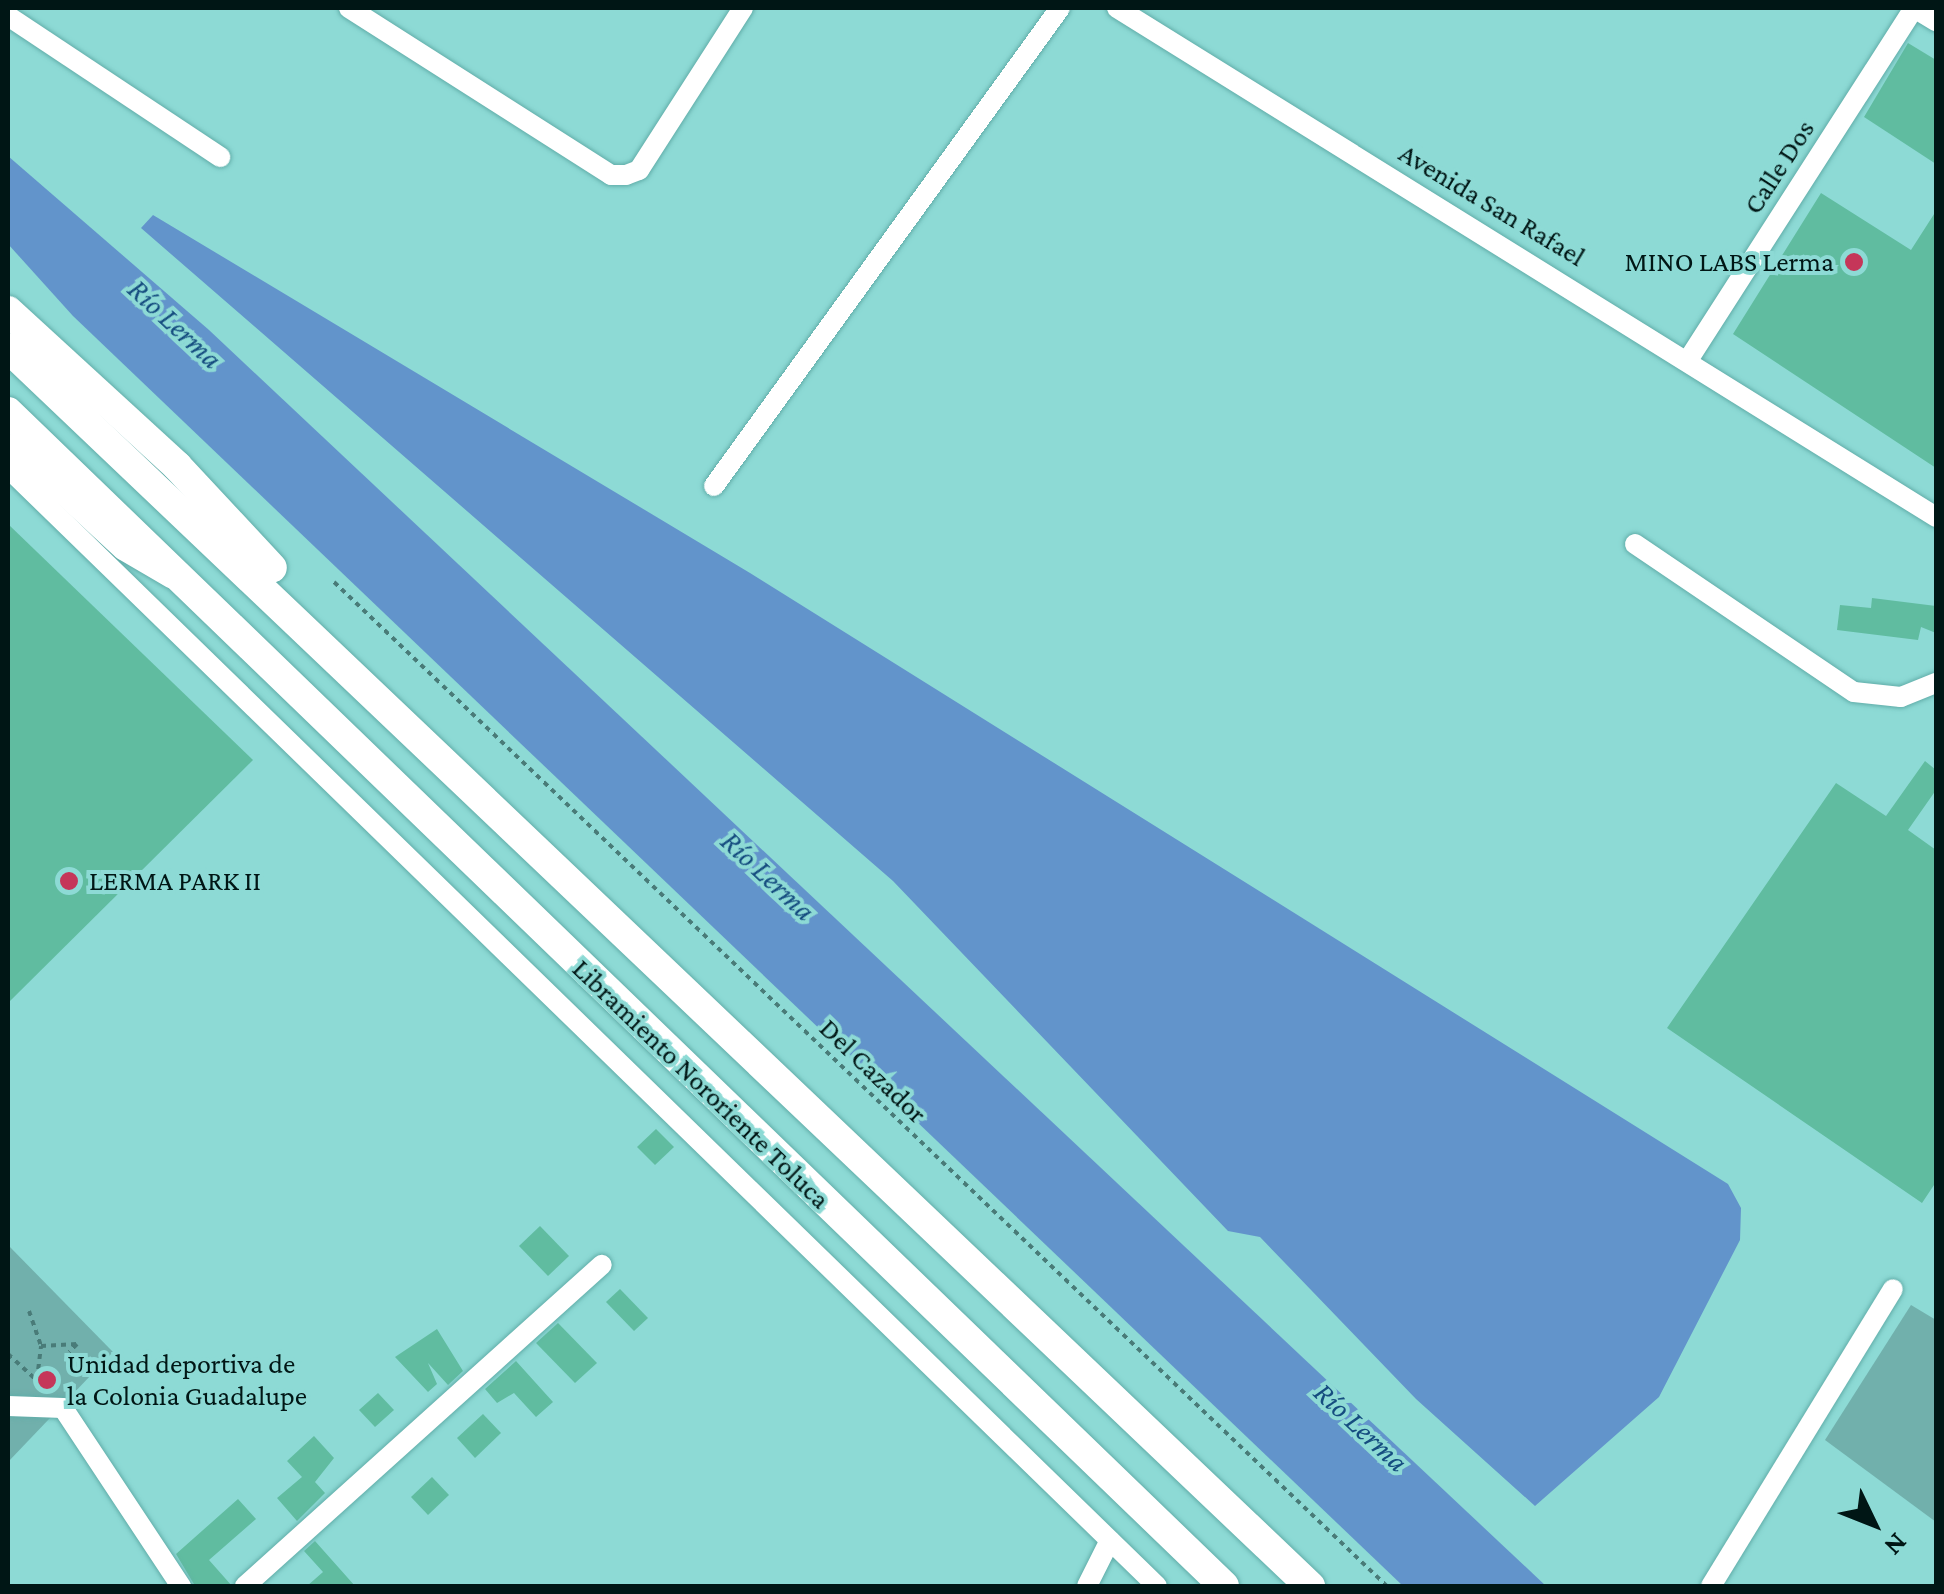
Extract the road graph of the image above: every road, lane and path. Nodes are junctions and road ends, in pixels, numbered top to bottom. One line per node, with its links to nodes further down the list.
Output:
1 (349, 8): 2 (street)
2 (743, 8)
3 (1060, 8): 15 (street)
4 (1117, 8): 11 (street, Avenida San Rafael)
5 (1914, 8): 7 (street); 11 (street, Calle Dos)
6 (8, 16): 8 (street)
7 (1936, 22)
8 (220, 157)
9 (8, 311): 20 (highway)
10 (8, 348): 20 (highway)
11 (1690, 357): 16 (street, Avenida San Rafael)
12 (8, 412): 18 (highway, Libramiento Nororiente Toluca)
13 (8, 444): 18 (street)
14 (8, 468): 31 (street)
15 (714, 486)
16 (1936, 517)
17 (1635, 544): 21 (street)
18 (178, 581): 36 (highway, Libramiento Nororiente Toluca)
19 (334, 582): 38 (path, Del Cazador)
20 (303, 622): 37 (highway)
21 (1936, 682)
22 (602, 1265): 33 (street)
23 (1893, 1288): 39 (street)
24 (29, 1311): 25 (path)
25 (41, 1346): 26 (path); 28 (path)
26 (69, 1352)
27 (8, 1354): 28 (path)
28 (37, 1379): 30 (path)
29 (8, 1406): 30 (street)
30 (62, 1408): 32 (street)
31 (1110, 1540): 34 (street); 35 (street)
32 (181, 1586)
33 (245, 1586)
34 (1087, 1586)
35 (1156, 1586)
36 (1224, 1586)
37 (1310, 1586)
38 (1387, 1586)
39 (1711, 1586)

